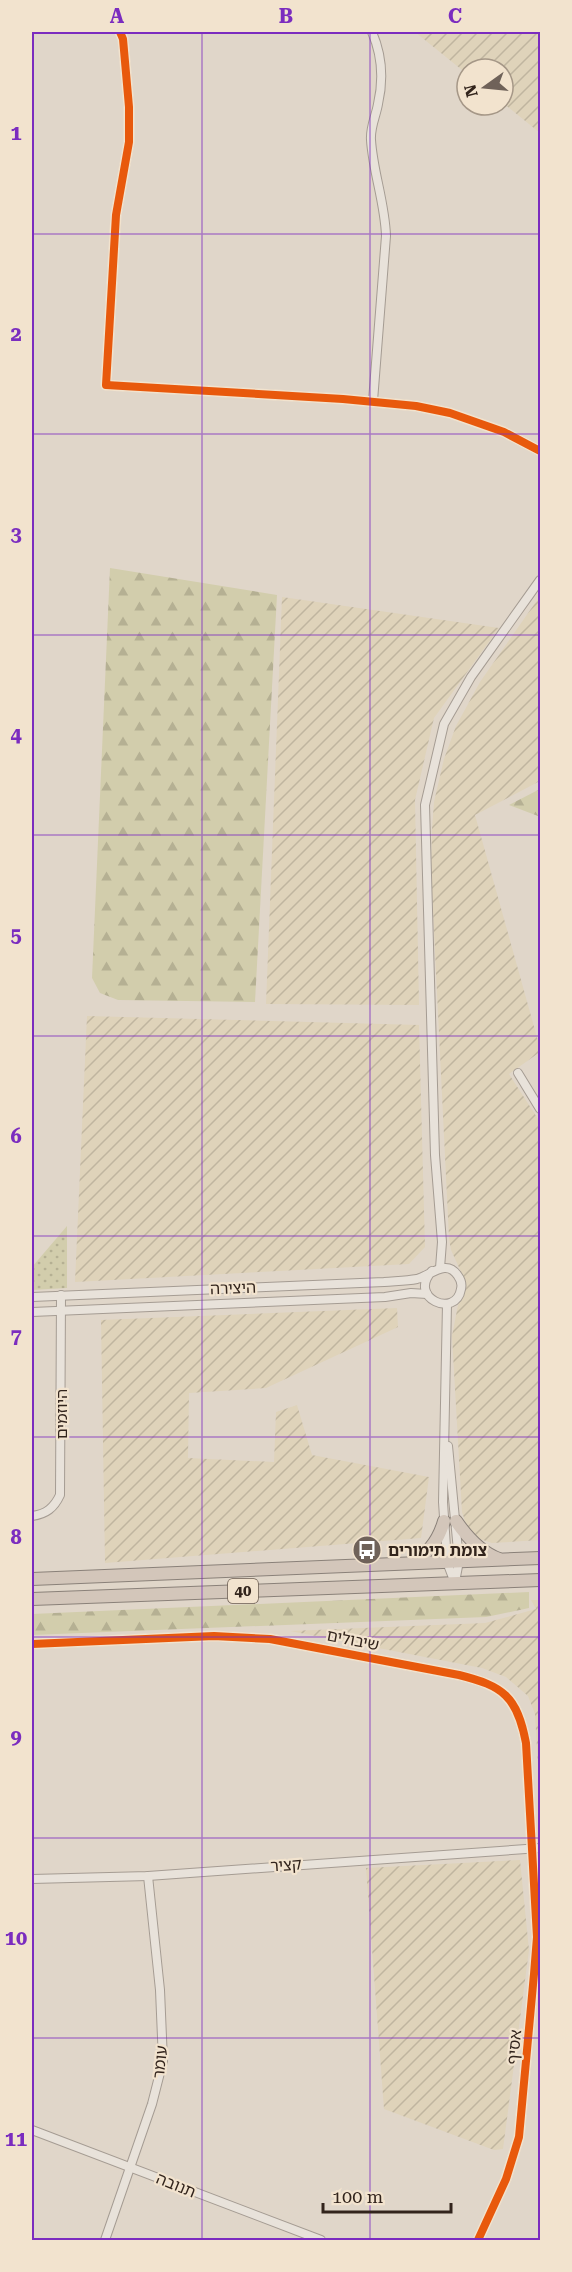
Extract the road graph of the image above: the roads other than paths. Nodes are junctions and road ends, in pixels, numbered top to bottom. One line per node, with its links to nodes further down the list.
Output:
1 (120, 32): 3 (street)
2 (372, 32): 3 (street)
3 (373, 402): 4 (street)
4 (540, 451)
5 (540, 580): 8 (street)
6 (518, 1073): 7 (street)
7 (540, 1109)
8 (442, 1242): 9 (street); 10 (street)
9 (450, 1269): 10 (street); 14 (street)
10 (436, 1270): 11 (street); 12 (street, היצירה)
11 (427, 1294): 14 (street); 15 (street, היצירה)
12 (61, 1295): 13 (street, היצירה); 15 (street, היוזמים)
13 (32, 1297)
14 (447, 1304): 18 (street)
15 (61, 1311): 16 (street, היצירה); 17 (street, היוזמים)
16 (32, 1312)
17 (32, 1516)
18 (450, 1521): 20 (highway); 21 (street); 22 (highway)
19 (540, 1558): 20 (highway, 40)
20 (503, 1560): 21 (highway, 40)
21 (453, 1562): 22 (highway, 40); 25 (street)
22 (405, 1564): 23 (highway, 40)
23 (32, 1579)
24 (540, 1580): 25 (highway, 40)
25 (454, 1582): 26 (highway, 40)
26 (32, 1599)
27 (32, 1644): 28 (street, שיבולים)
28 (537, 1848): 29 (street, קציר); 35 (street, אסיף)
29 (148, 1876): 30 (street, קציר); 32 (street, עומר)
30 (32, 1879)
31 (32, 2130): 32 (street, תנובה)
32 (129, 2167): 33 (street, עומר); 34 (street, תנובה)
33 (105, 2241)
34 (321, 2241)
35 (478, 2241)

